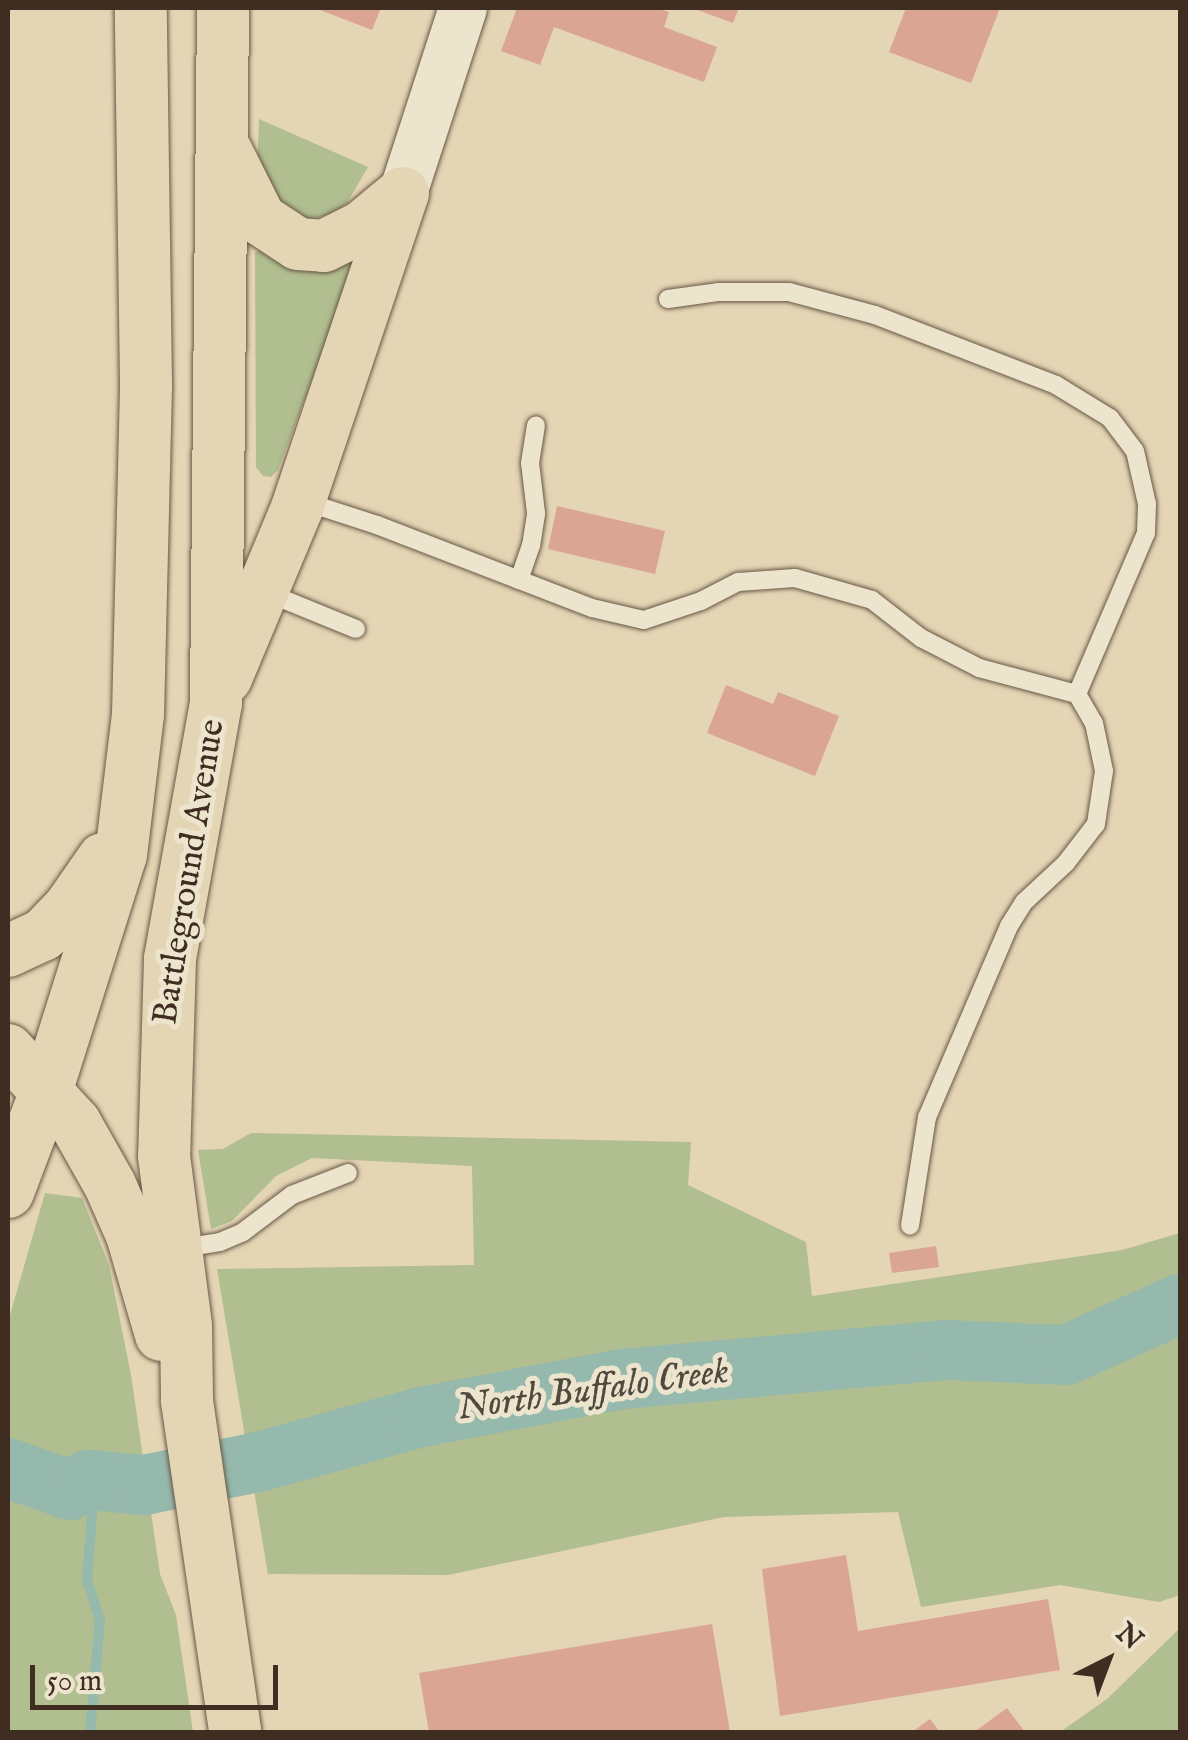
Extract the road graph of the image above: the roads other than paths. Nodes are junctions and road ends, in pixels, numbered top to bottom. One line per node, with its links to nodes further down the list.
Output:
1 (141, 8): 14 (main road, Battleground Avenue)
2 (223, 8): 4 (main road, Battleground Avenue)
3 (463, 8): 5 (street)
4 (221, 142): 5 (main road); 13 (main road, Battleground Avenue)
5 (403, 192): 8 (main road)
6 (668, 299): 12 (lane)
7 (536, 425): 9 (lane)
8 (300, 500): 9 (lane); 10 (main road)
9 (519, 580): 12 (lane)
10 (263, 590): 11 (lane); 13 (main road)
11 (356, 630)
12 (1077, 694): 20 (lane)
13 (216, 703): 21 (main road, Battleground Avenue)
14 (126, 813): 15 (main road); 17 (main road, Battleground Avenue)
15 (8, 951)
16 (8, 1050): 17 (main road)
17 (47, 1088): 19 (main road, Battleground Avenue); 22 (main road)
18 (348, 1173): 21 (lane)
19 (8, 1192)
20 (910, 1226)
21 (176, 1249): 22 (main road, Battleground Avenue)
22 (187, 1401): 23 (main road, Battleground Avenue)
23 (234, 1732)

